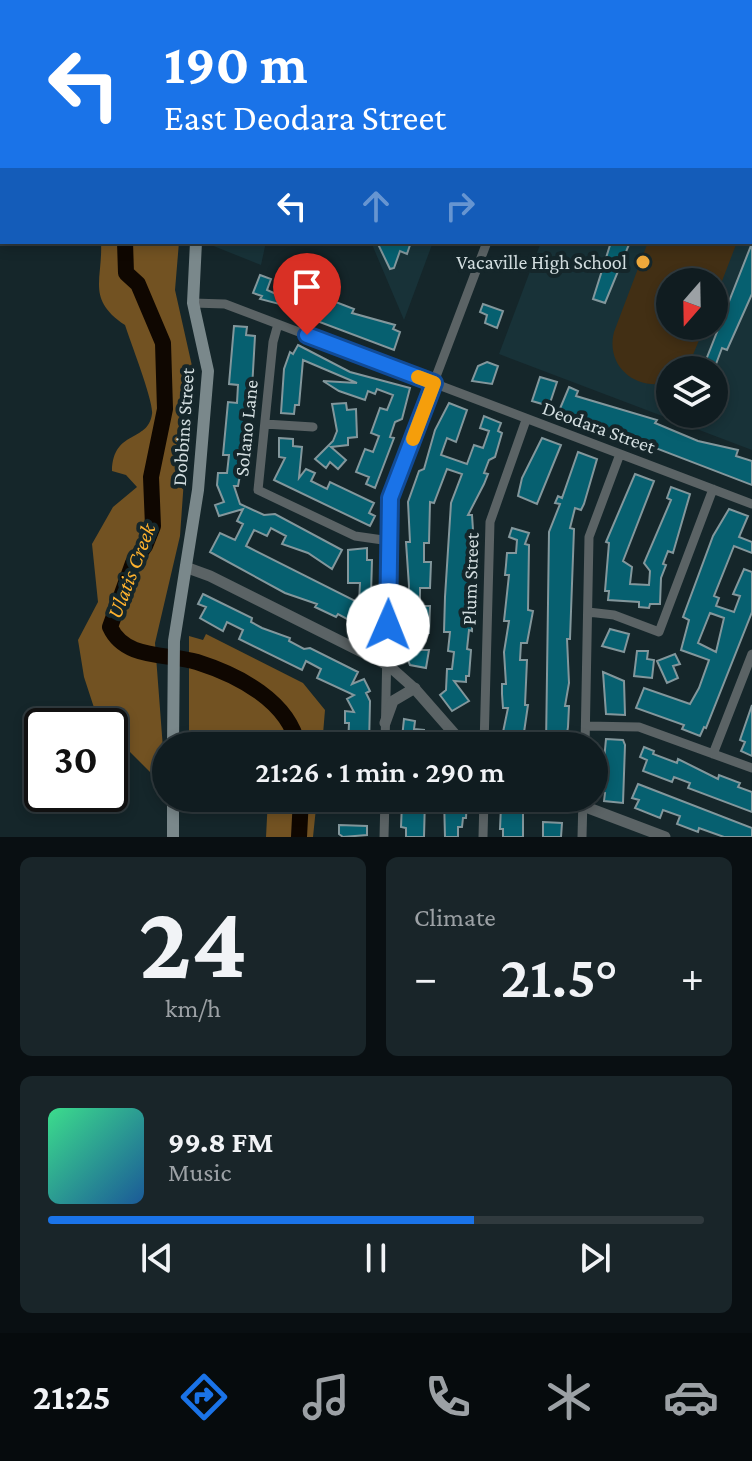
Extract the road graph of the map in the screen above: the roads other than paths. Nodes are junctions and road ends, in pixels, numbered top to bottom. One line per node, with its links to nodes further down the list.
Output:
1 (196, 244): 3 (main road, Dobbins Street)
2 (486, 244): 5 (street)
3 (193, 303): 4 (street, Deodara Street); 13 (main road, Dobbins Street)
4 (278, 324): 5 (street, Deodara Street); 7 (street, Solano Lane)
5 (434, 383): 6 (street, Deodara Street); 12 (street)
6 (526, 420): 9 (street, Deodara Street); 23 (street, Plum Street)
7 (265, 424): 8 (street); 12 (street, Solano Lane)
8 (313, 427)
9 (620, 454): 10 (street, Deodara Street); 14 (street)
10 (713, 489): 11 (street, Deodara Street); 14 (street)
11 (752, 504)
12 (390, 541): 16 (street)
13 (188, 568): 16 (street); 20 (main road, Dobbins Street)
14 (588, 612): 19 (street)
15 (752, 654): 25 (street)
16 (388, 665): 17 (street); 18 (street)
17 (415, 688): 18 (street); 22 (street)
18 (385, 723): 21 (street)
19 (586, 726): 24 (street); 25 (street)
20 (173, 732)
21 (385, 732)
22 (453, 732)
23 (484, 732)
24 (586, 732)
25 (713, 754): 26 (street)
26 (752, 768)
27 (173, 812): 32 (main road)
28 (385, 812): 33 (street)
29 (484, 812): 34 (street)
30 (582, 812): 35 (street)
31 (606, 812): 36 (street)
32 (173, 837)
33 (384, 837)
34 (483, 837)
35 (582, 837)
36 (665, 837)

